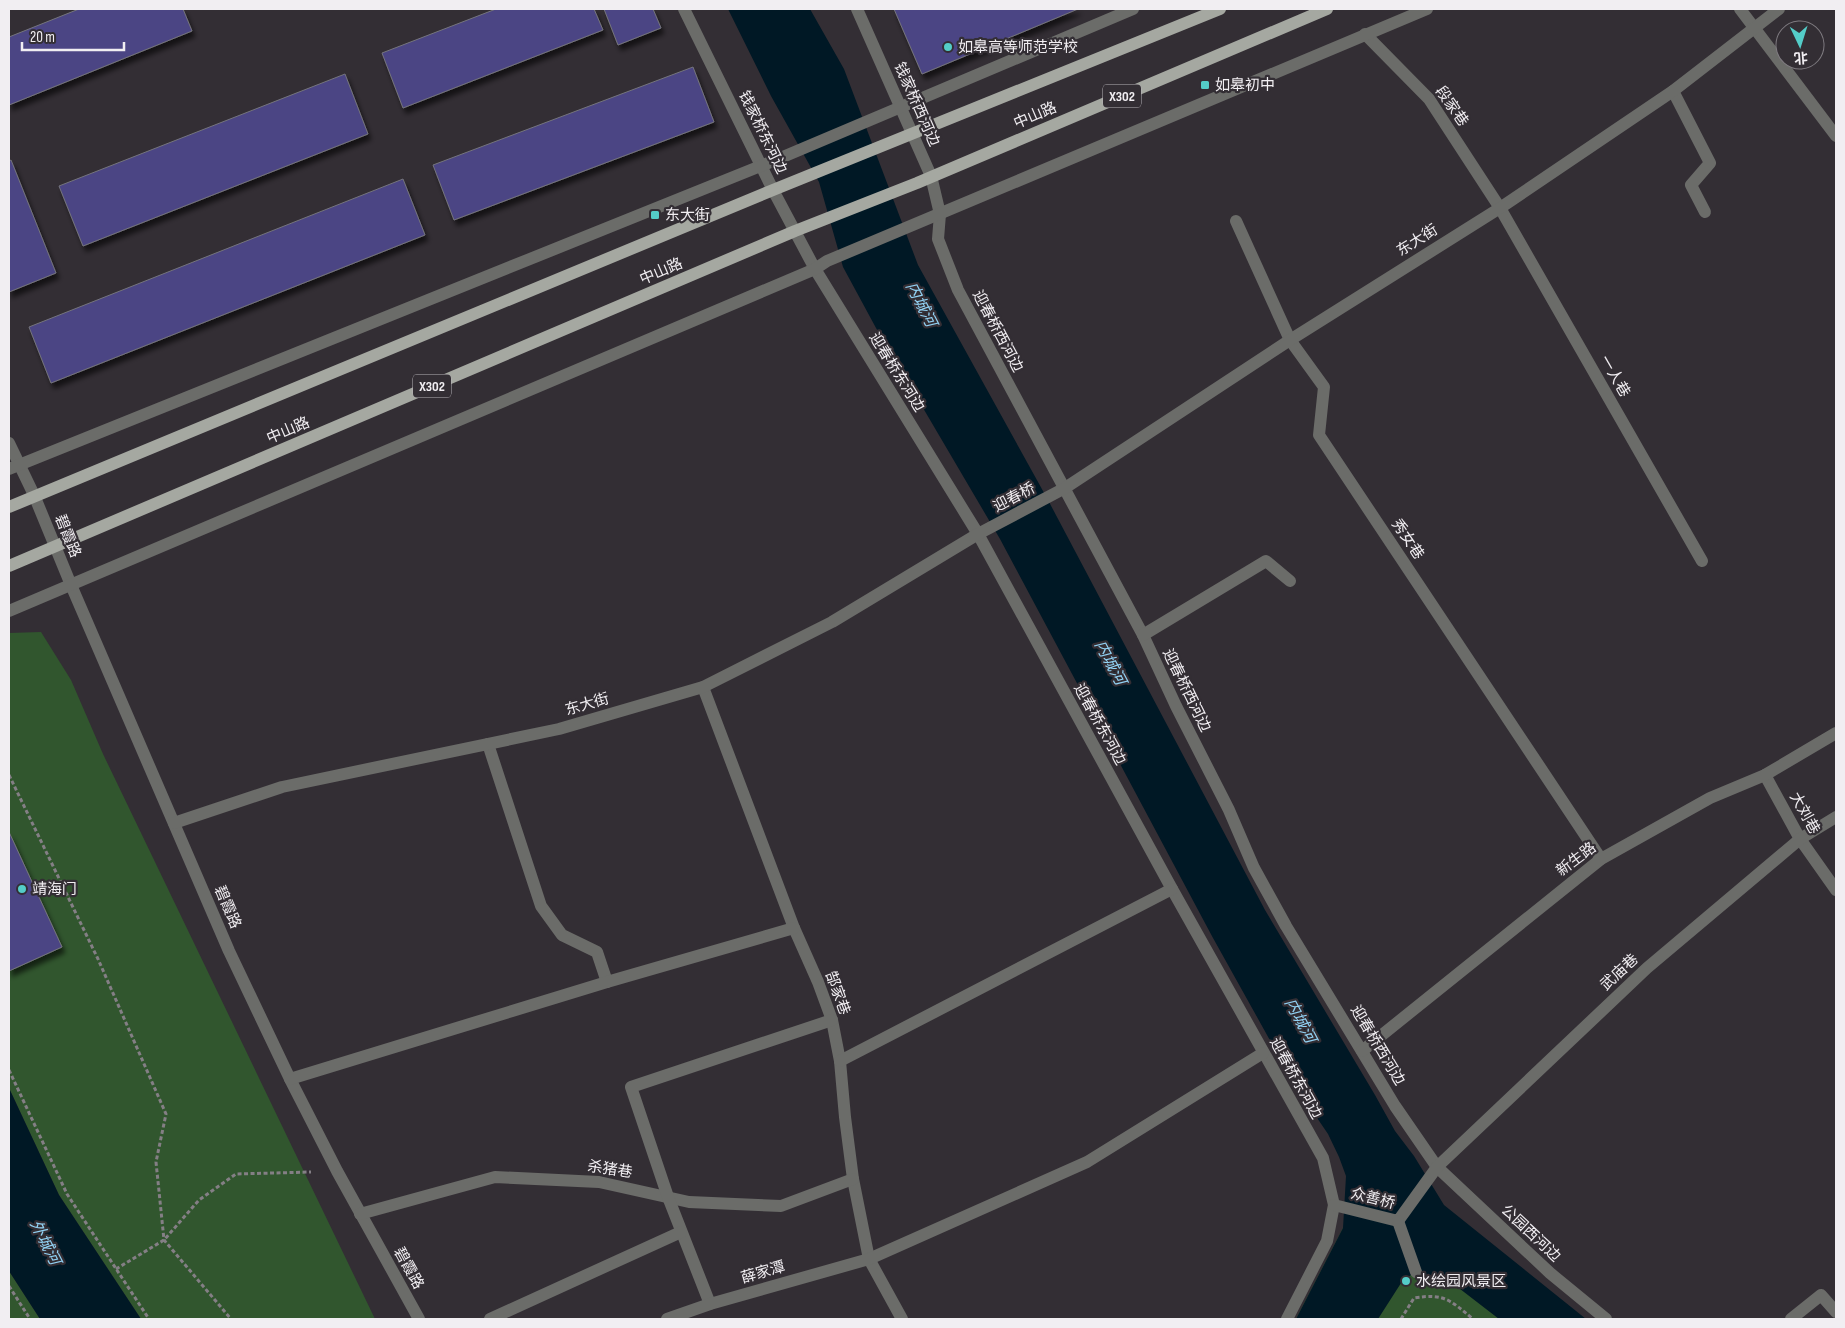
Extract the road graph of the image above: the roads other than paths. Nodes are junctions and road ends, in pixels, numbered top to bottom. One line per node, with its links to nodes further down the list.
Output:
1 (684, 9): 15 (street, 钱家桥东河边)
2 (857, 9): 12 (street, 钱家桥西河边)
3 (1133, 9): 12 (street)
4 (1220, 9): 13 (main road, 中山路)
5 (1327, 9): 16 (main road, 中山路 / X302)
6 (1427, 9): 10 (street)
7 (1740, 9): 9 (street)
8 (1779, 9): 9 (street, 东大街)
9 (1754, 28): 11 (street, 东大街); 14 (street)
10 (1365, 34): 18 (street, 段家巷); 20 (street)
11 (1673, 91): 18 (street, 东大街); 19 (street)
12 (901, 106): 13 (street, 钱家桥西河边); 15 (street)
13 (914, 134): 16 (street, 钱家桥西河边); 17 (main road, 中山路)
14 (1836, 136)
15 (762, 165): 17 (street, 钱家桥东河边); 26 (street)
16 (931, 176): 20 (street, 钱家桥西河边); 22 (main road, 中山路 / X302)
17 (773, 190): 22 (street, 钱家桥东河边); 28 (main road, 中山路)
18 (1500, 208): 24 (street, 东大街); 32 (street, 一人巷)
19 (1705, 212)
20 (940, 214): 23 (street); 27 (street, 迎春桥西河边)
21 (1236, 221): 24 (street, 秀女巷)
22 (795, 231): 23 (street, 钱家桥东河边); 31 (main road, 中山路 / X302)
23 (815, 269): 30 (street, 迎春桥东河边); 35 (street)
24 (1290, 340): 27 (street, 东大街); 45 (street, 秀女巷)
25 (9, 443): 26 (street, 碧霞路)
26 (13, 467): 28 (street, 碧霞路)
27 (1065, 488): 30 (street, 迎春桥); 37 (street, 迎春桥西河边)
28 (34, 496): 29 (main road, 中山路); 31 (street, 碧霞路)
29 (9, 506)
30 (978, 534): 38 (street, 东大街); 46 (street, 迎春桥东河边)
31 (56, 547): 33 (main road, 中山路 / X302); 35 (street, 碧霞路)
32 (1702, 561)
33 (9, 566)
34 (1290, 581): 37 (street)
35 (71, 585): 36 (street); 43 (street, 碧霞路)
36 (9, 611)
37 (1143, 635): 51 (street, 迎春桥西河边)
38 (703, 688): 40 (street, 东大街); 48 (street, 郜家巷)
39 (1836, 734): 41 (street, 新生路)
40 (488, 744): 43 (street, 东大街); 49 (street)
41 (1765, 775): 44 (street, 大刘巷); 45 (street, 新生路)
42 (1836, 817): 44 (street, 武庙巷)
43 (174, 822): 54 (street, 碧霞路)
44 (1800, 839): 47 (street, 大刘巷); 55 (street, 武庙巷)
45 (1601, 859): 51 (street, 新生路)
46 (1172, 889): 52 (street, 迎春桥东河边); 53 (street)
47 (1836, 890)
48 (794, 928): 49 (street); 50 (street, 郜家巷)
49 (608, 982): 54 (street)
50 (832, 1020): 53 (street, 郜家巷); 57 (street)
51 (1362, 1051): 55 (street, 迎春桥西河边)
52 (1263, 1052): 58 (street, 迎春桥东河边); 62 (street, 薛家潭)
53 (840, 1061): 56 (street, 郜家巷)
54 (290, 1079): 59 (street, 碧霞路)
55 (1437, 1167): 60 (street, 众善桥); 71 (street, 公园西河边)
56 (853, 1179): 57 (street, 杀猪巷); 62 (street, 郜家巷)
57 (668, 1197): 59 (street, 杀猪巷); 61 (street)
58 (1334, 1205): 60 (street, 众善桥); 70 (street)
59 (360, 1214): 66 (street, 碧霞路)
60 (1398, 1221): 63 (street)
61 (681, 1232): 64 (street); 67 (street)
62 (869, 1259): 64 (street, 薛家潭); 69 (street, 郜家巷)
63 (1416, 1272)
64 (710, 1304): 68 (street, 薛家潭)
65 (1836, 1312): 72 (street)
66 (419, 1319)
67 (490, 1319)
68 (667, 1319)
69 (902, 1319)
70 (1287, 1319)
71 (1606, 1319)
72 (1791, 1319)

